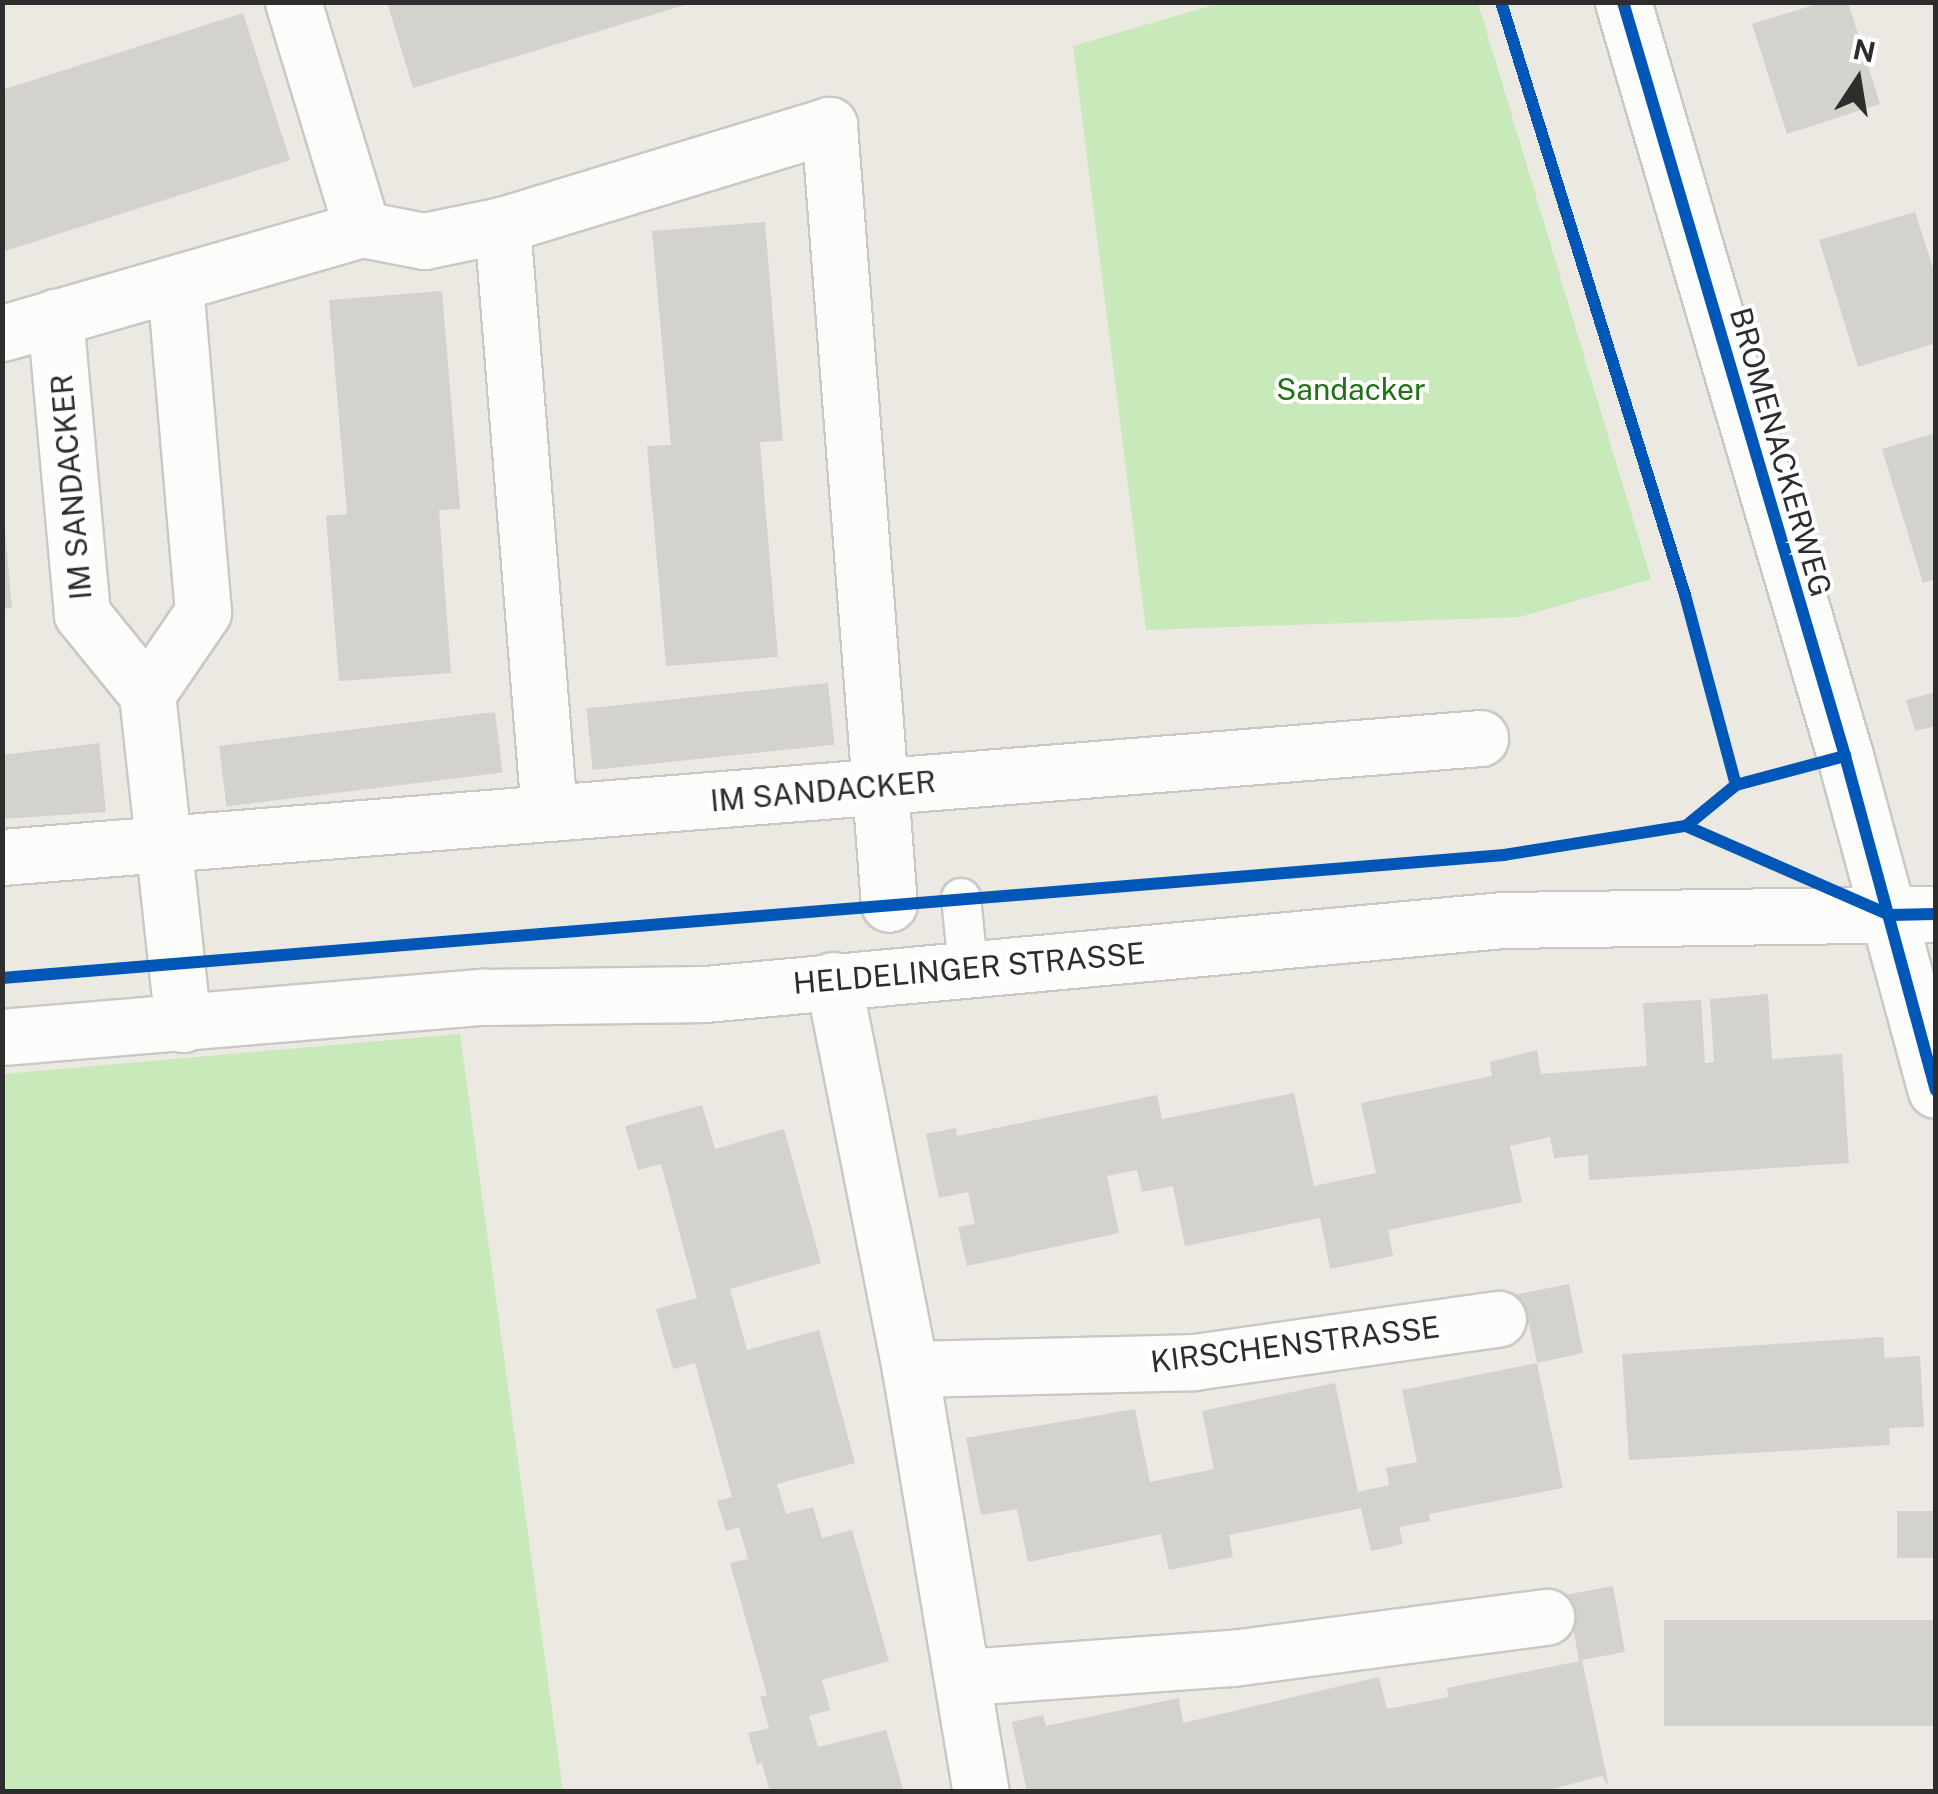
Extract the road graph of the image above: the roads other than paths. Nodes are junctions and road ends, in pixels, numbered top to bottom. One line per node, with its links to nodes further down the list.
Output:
1 (293, 2): 4 (street)
2 (1623, 2): 16 (street, BROMENACKERWEG)
3 (502, 225): 4 (street); 10 (street); 11 (street)
4 (362, 229): 5 (street)
5 (175, 285): 6 (street); 8 (street)
6 (55, 316): 7 (street); 8 (street, IM SANDACKER)
7 (2, 333)
8 (148, 694): 12 (street)
9 (1480, 738): 10 (street, IM SANDACKER)
10 (881, 786): 11 (street, IM SANDACKER); 15 (street)
11 (549, 813): 12 (street, IM SANDACKER)
12 (165, 844): 13 (street); 19 (street)
13 (2, 857)
14 (960, 898): 17 (lane)
15 (889, 904)
16 (1913, 915): 17 (street, HELDELINGER STRASSE); 21 (street, BROMENACKERWEG)
17 (968, 966): 18 (street, HELDELINGER STRASSE)
18 (833, 980): 19 (street, HELDELINGER STRASSE); 23 (street)
19 (183, 1024): 20 (street, HELDELINGER STRASSE)
20 (2, 1037)
21 (1936, 1090)
22 (1498, 1319): 23 (street, KIRSCHENSTRASSE)
23 (910, 1368): 25 (street)
24 (1546, 1617): 25 (street)
25 (965, 1677): 26 (street)
26 (981, 1792)

